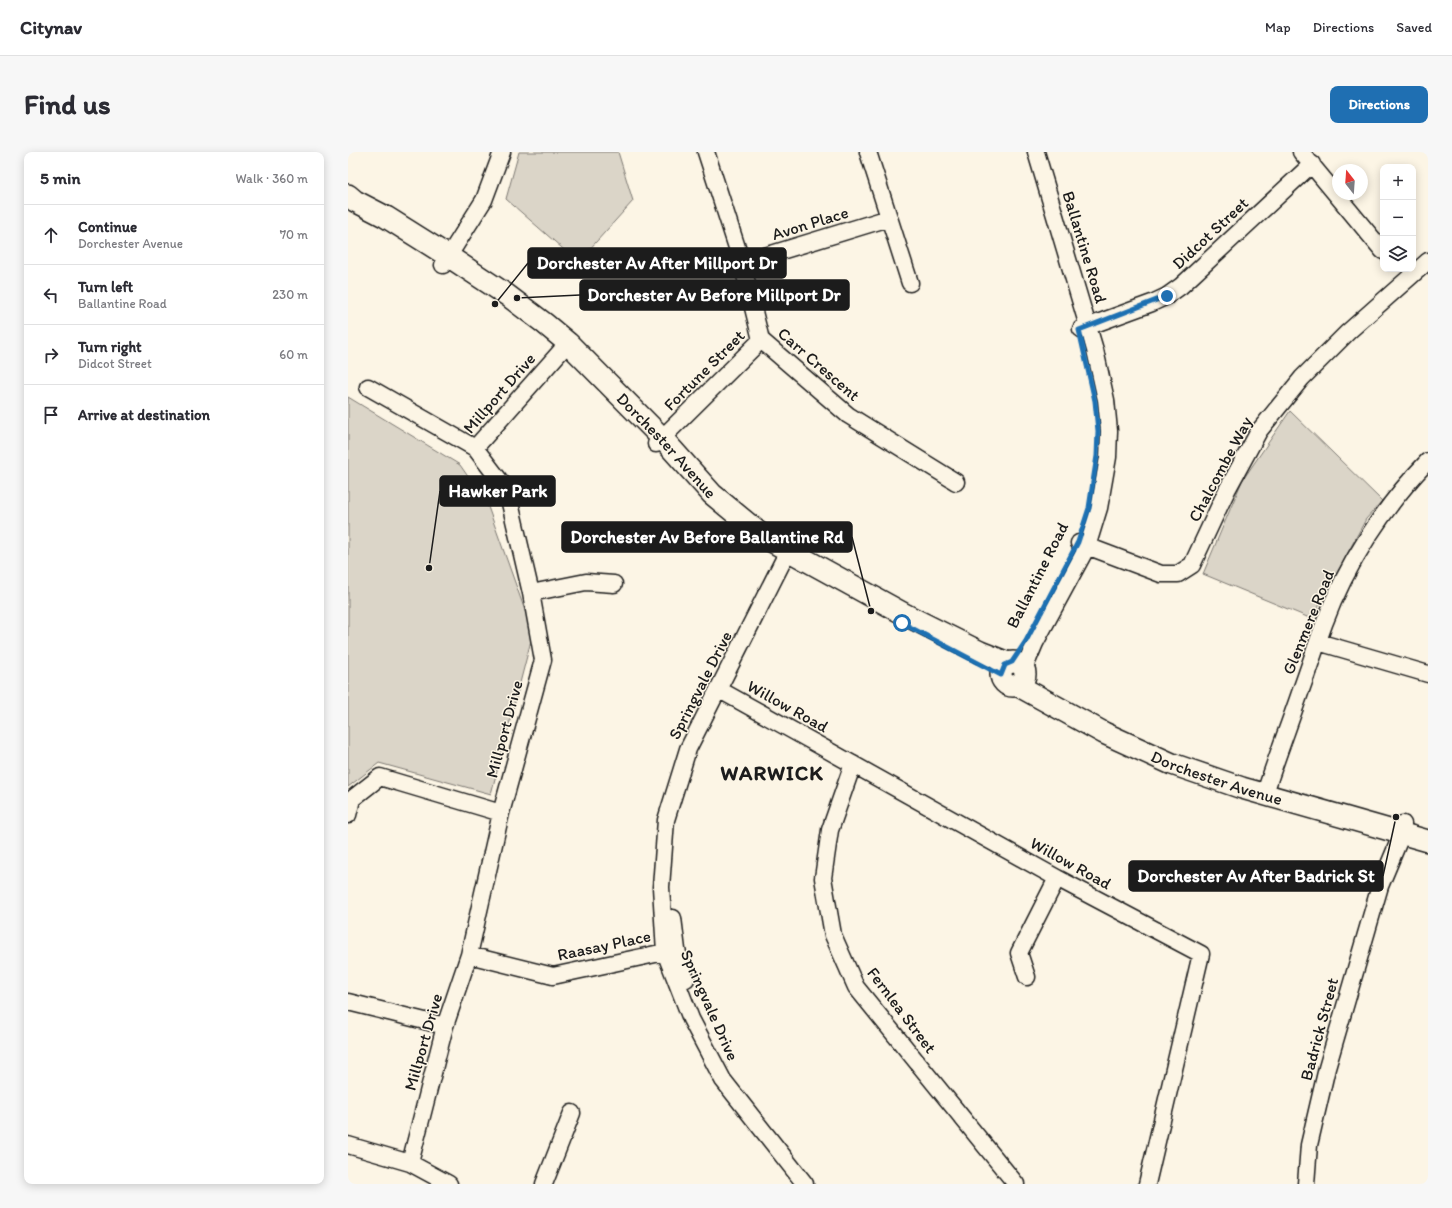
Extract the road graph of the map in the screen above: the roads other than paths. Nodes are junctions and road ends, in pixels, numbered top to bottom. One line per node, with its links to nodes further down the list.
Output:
1 (502, 152): 12 (street)
2 (706, 152): 14 (street, Carr Crescent)
3 (868, 152): 10 (street)
4 (1026, 152): 17 (street, Ballantine Road)
5 (1036, 152): 17 (street, Ballantine Road)
6 (1301, 152): 7 (street)
7 (1312, 164): 11 (street); 17 (street, Didcot Street)
8 (348, 195): 12 (main road, Dorchester Avenue)
9 (348, 210): 12 (main road, Dorchester Avenue)
10 (889, 218): 14 (street, Avon Place); 16 (street)
11 (1380, 247)
12 (445, 261): 19 (main road, Dorchester Avenue)
13 (1428, 261): 15 (street, Chalcombe Way)
14 (742, 263): 18 (street, Carr Crescent)
15 (1402, 274): 25 (street, Chalcombe Way)
16 (910, 283)
17 (1084, 328): 25 (street, Ballantine Road)
18 (761, 340): 21 (street, Fortune Street); 24 (street, Carr Crescent)
19 (564, 347): 21 (main road, Dorchester Avenue); 22 (street, Millport Drive)
20 (368, 387): 22 (street)
21 (659, 441): 26 (main road, Dorchester Avenue)
22 (475, 448): 28 (street, Millport Drive)
23 (1428, 461): 29 (street, Glenmere Road)
24 (956, 482)
25 (1083, 544): 30 (street, Ballantine Road)
26 (789, 558): 30 (main road, Dorchester Avenue); 32 (street, Springvale Drive)
27 (614, 584): 28 (street)
28 (531, 593): 35 (street, Millport Drive)
29 (1318, 642): 31 (street); 34 (street, Glenmere Road)
30 (1014, 671): 34 (main road, Dorchester Avenue)
31 (1428, 674)
32 (722, 691): 33 (street, Willow Road); 41 (street, Springvale Drive)
33 (853, 764): 40 (street, Willow Road); 53 (street, Fernlea Street)
34 (1266, 789): 37 (main road, Dorchester Avenue)
35 (501, 813): 36 (street); 42 (street, Millport Drive)
36 (348, 815)
37 (1396, 827): 38 (main road, Dorchester Avenue); 39 (main road, Dorchester Avenue); 55 (street, Badrick Street)
38 (1428, 830)
39 (1428, 841)
40 (1057, 878): 43 (street); 54 (street, Willow Road)
41 (671, 951): 42 (street, Raasay Place); 51 (street, Springvale Drive); 52 (street, Springvale Drive)
42 (469, 955): 45 (street, Millport Drive)
43 (1027, 977)
44 (348, 1002): 45 (street)
45 (445, 1026): 48 (street, Millport Drive)
46 (572, 1113): 50 (street)
47 (348, 1145): 48 (street)
48 (410, 1163): 49 (street)
49 (449, 1184)
50 (544, 1184)
51 (805, 1184)
52 (818, 1184)
53 (1016, 1184)
54 (1147, 1184)
55 (1306, 1184)

